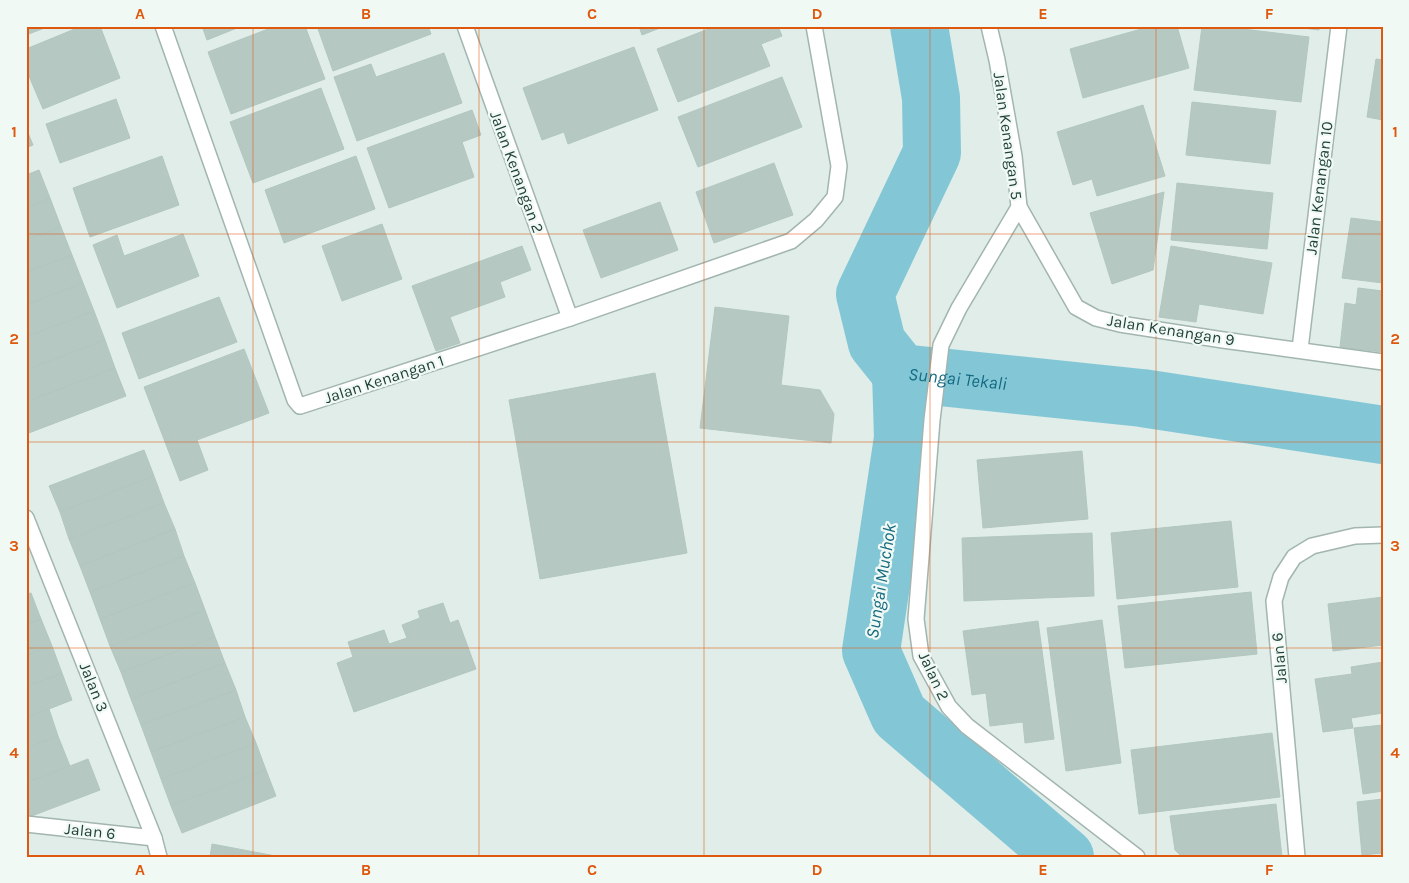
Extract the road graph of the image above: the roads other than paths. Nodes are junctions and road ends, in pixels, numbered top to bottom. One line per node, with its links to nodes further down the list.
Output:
1 (163, 26): 7 (street, Jalan Kenangan 1)
2 (465, 26): 7 (street, Jalan Kenangan 2)
3 (814, 26): 7 (street, Jalan Kenangan 1)
4 (989, 26): 6 (street, Jalan Kenangan 5)
5 (1339, 26): 9 (street, Jalan Kenangan 10)
6 (1019, 207): 8 (street, Jalan Kenangan 5); 9 (street, Jalan Kenangan 9)
7 (570, 318)
8 (940, 345): 16 (street, Jalan 2)
9 (1300, 350): 10 (street, Jalan Kenangan 9)
10 (1383, 362)
11 (26, 518): 14 (street, Jalan 3)
12 (1383, 535): 17 (street, Jalan 6)
13 (26, 824): 14 (street, Jalan 6)
14 (154, 838): 15 (street, Jalan 3)
15 (158, 857)
16 (1137, 857)
17 (1297, 857)

